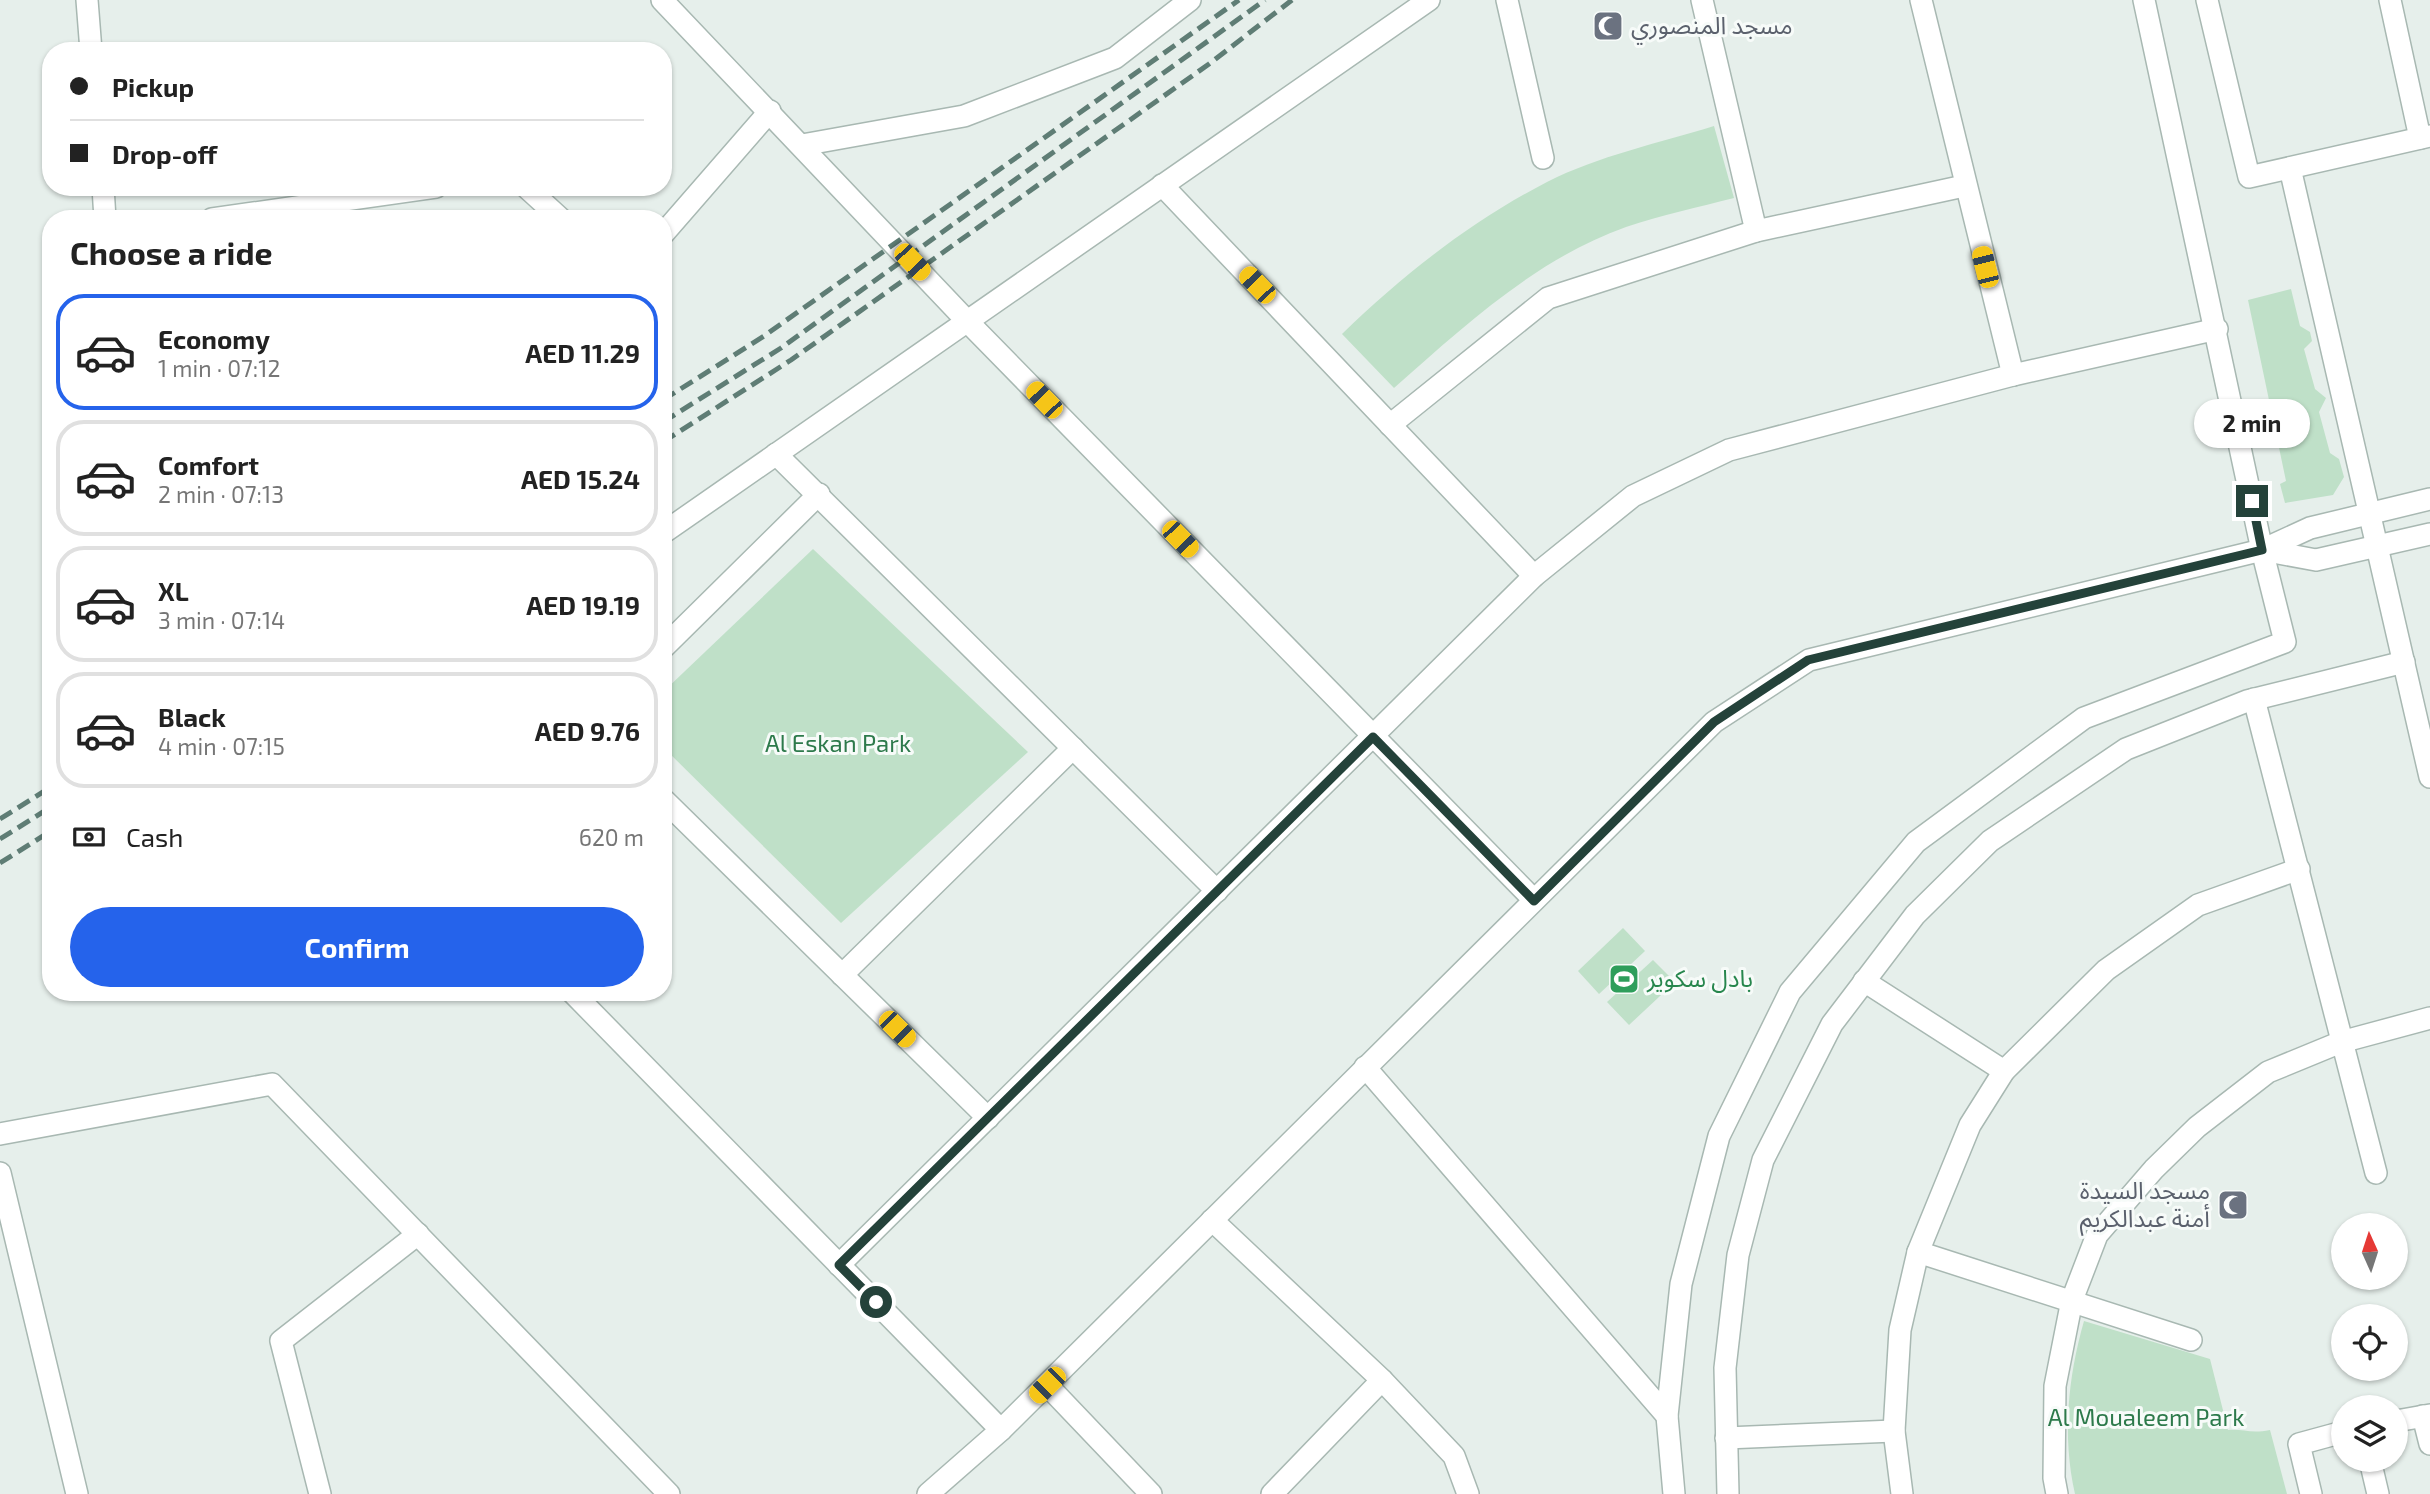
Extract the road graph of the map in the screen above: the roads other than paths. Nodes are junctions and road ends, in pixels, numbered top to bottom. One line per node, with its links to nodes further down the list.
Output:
1 (87, 0): 11 (street)
2 (662, 0): 12 (street)
3 (1190, 0): 14 (street)
4 (1429, 0): 17 (street)
5 (1507, 0): 15 (street)
6 (1702, 0): 24 (street)
7 (1921, 0): 18 (street)
8 (2144, 0): 26 (street)
9 (2207, 0): 16 (street)
10 (2390, 0): 13 (street)
11 (90, 42)
12 (770, 111): 14 (street); 23 (street)
13 (2425, 137): 16 (street)
14 (802, 145): 25 (street)
15 (1543, 158)
16 (2290, 168): 32 (street)
17 (1162, 186): 25 (street); 28 (street)
18 (1964, 186): 24 (street); 27 (street)
19 (384, 196): 21 (street)
20 (536, 196): 22 (street)
21 (303, 210)
22 (551, 210)
23 (672, 223)
24 (1756, 230): 28 (street)
25 (967, 321): 29 (street); 41 (street)
26 (2217, 330): 27 (street); 36 (street)
27 (2013, 375): 37 (street)
28 (1390, 425): 37 (street)
29 (776, 454): 30 (street); 33 (street)
30 (818, 494): 38 (street); 42 (street)
31 (2430, 499): 32 (street)
32 (2370, 513): 35 (street); 36 (street)
33 (672, 527)
34 (2430, 534): 35 (street)
35 (2378, 547): 36 (street); 39 (street)
36 (2262, 550): 47 (street); 68 (street)
37 (1534, 576): 41 (street)
38 (672, 639)
39 (2404, 662): 40 (street); 43 (street)
40 (2254, 699): 45 (street); 49 (street)
41 (1373, 737): 46 (street); 47 (street)
42 (1073, 748): 46 (street); 48 (street)
43 (2430, 777)
44 (672, 808): 48 (street)
45 (2299, 869): 52 (street); 54 (street)
46 (1217, 891): 55 (street)
47 (1534, 901): 53 (street)
48 (842, 975): 55 (street)
49 (1864, 981): 54 (street); 73 (street)
50 (581, 1001): 62 (street)
51 (2430, 1018): 52 (street)
52 (2341, 1042): 58 (street); 63 (street)
53 (1365, 1067): 59 (street); 68 (street)
54 (2004, 1071): 61 (street)
55 (988, 1118): 62 (street)
56 (0, 1134): 60 (street)
57 (0, 1172): 77 (street)
58 (2376, 1173)
59 (1212, 1220): 65 (street); 66 (street)
60 (418, 1234): 76 (street); 79 (street)
61 (1918, 1252): 63 (street); 71 (street)
62 (839, 1265): 70 (street)
63 (2072, 1300): 64 (street); 87 (street)
64 (2191, 1340)
65 (1382, 1380): 82 (street); 83 (street)
66 (1047, 1385): 70 (street); 81 (street)
67 (2426, 1415): 69 (street); 74 (street)
68 (1667, 1416): 84 (street)
69 (2408, 1419)
70 (1002, 1430): 80 (street)
71 (1894, 1431): 73 (street); 86 (street)
72 (2331, 1435): 88 (street)
73 (1726, 1438): 85 (street)
74 (2430, 1444)
75 (2373, 1472): 89 (street)
76 (317, 1484): 78 (street)
77 (77, 1494)
78 (335, 1494)
79 (669, 1494)
80 (928, 1494)
81 (1151, 1494)
82 (1272, 1494)
83 (1468, 1494)
84 (1674, 1494)
85 (1728, 1494)
86 (1902, 1494)
87 (2057, 1494)
88 (2311, 1494)
89 (2378, 1494)

